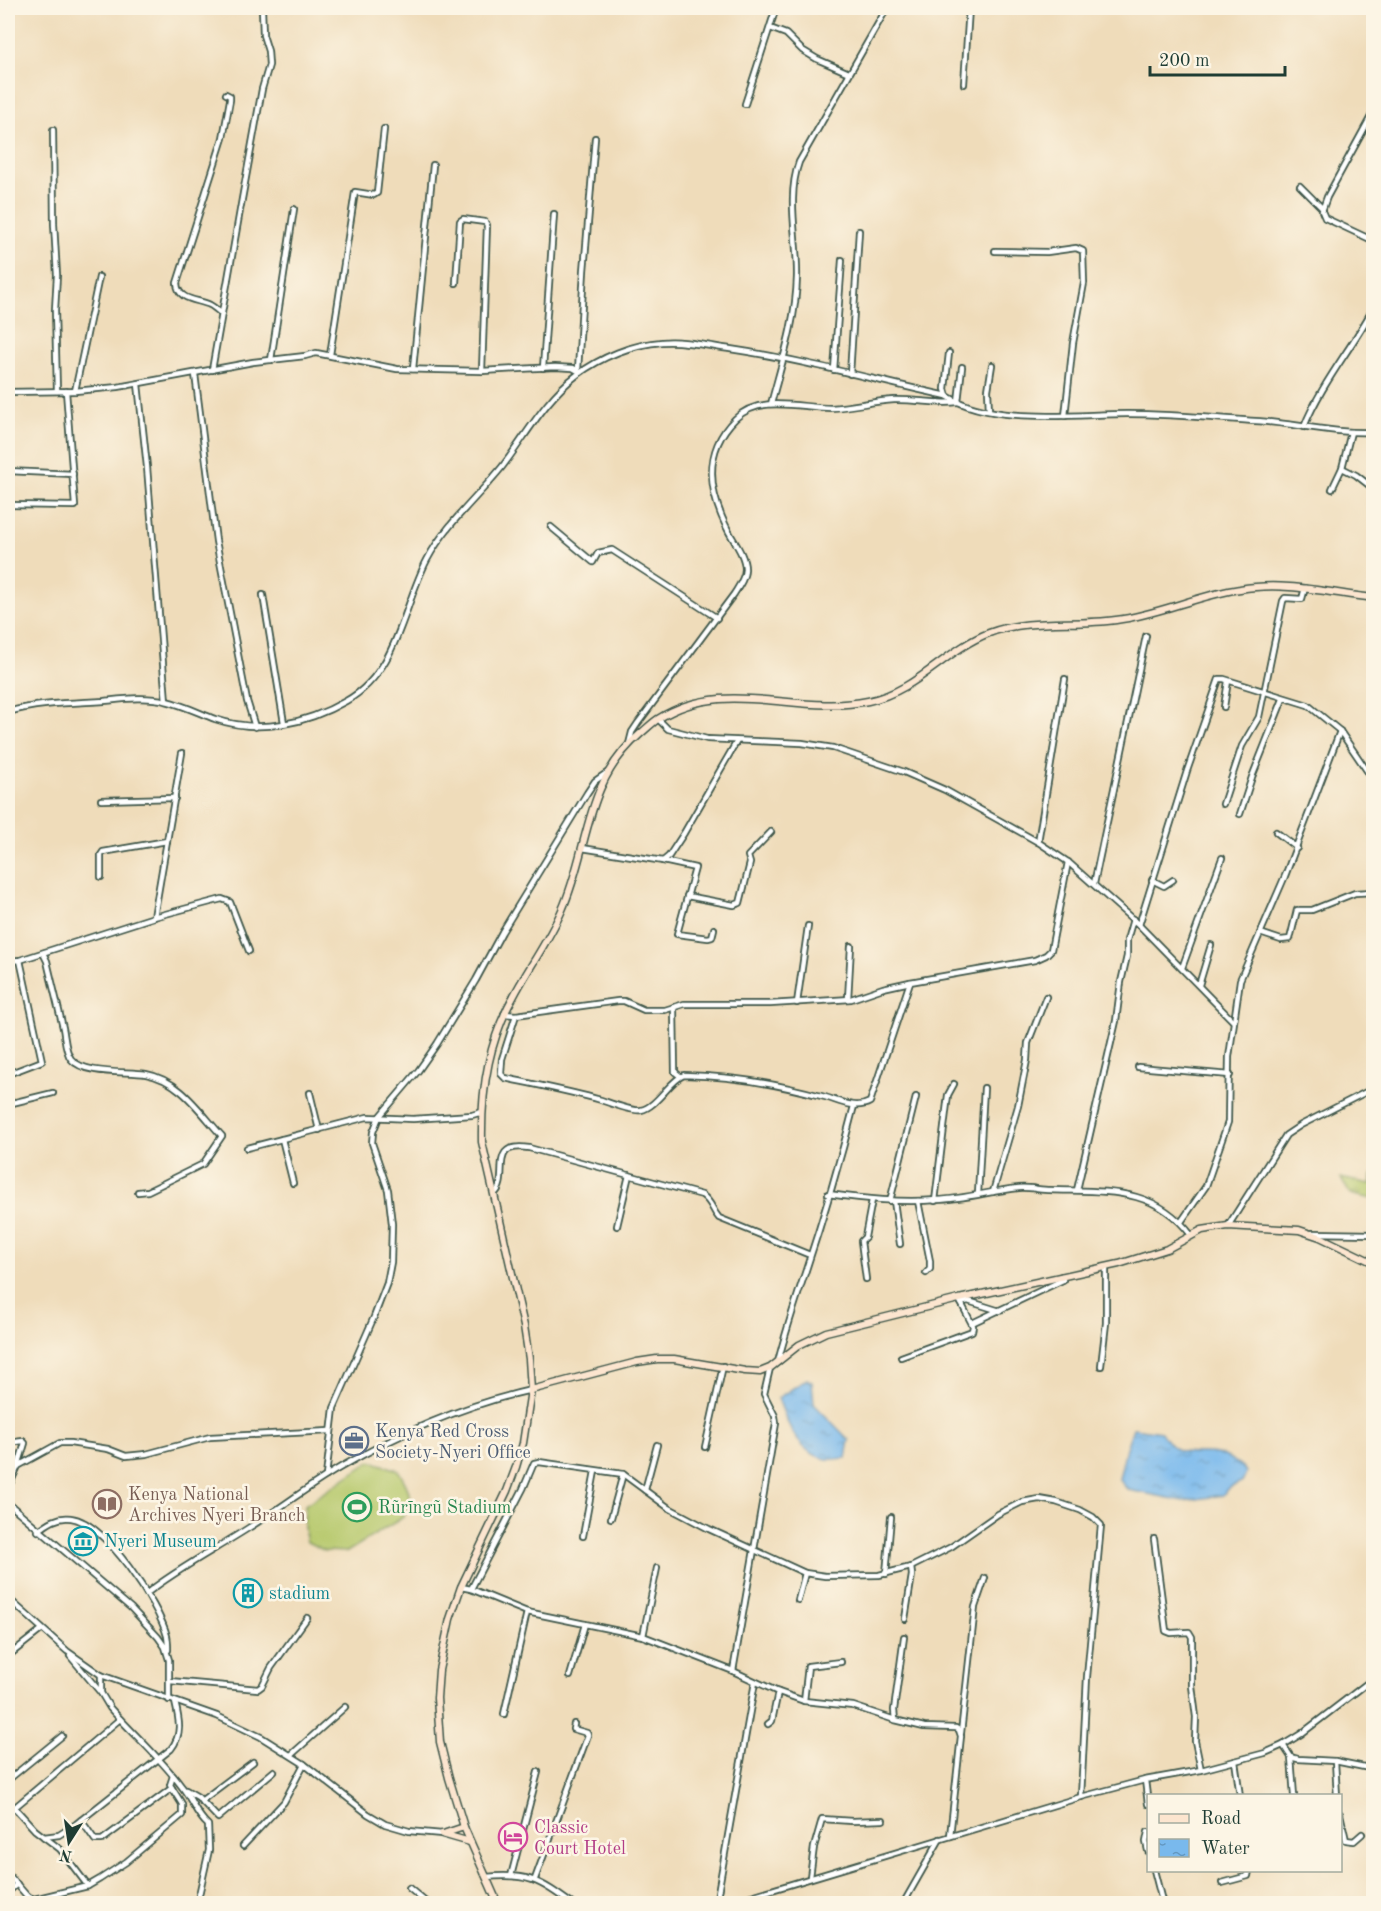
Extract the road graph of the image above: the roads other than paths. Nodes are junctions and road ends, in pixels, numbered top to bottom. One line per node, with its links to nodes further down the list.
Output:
1 (262, 8): 26 (street)
2 (776, 8): 5 (street)
3 (886, 8): 6 (street)
4 (969, 8): 7 (street)
5 (770, 28): 6 (street); 9 (street)
6 (849, 73): 29 (street)
7 (964, 84)
8 (226, 94): 26 (street)
9 (745, 104)
10 (1374, 111): 16 (street)
11 (384, 129): 28 (street)
12 (53, 130): 42 (street)
13 (595, 138): 38 (street)
14 (433, 165): 34 (street)
15 (1300, 186): 16 (street)
16 (1322, 208): 20 (street)
17 (294, 209): 30 (street)
18 (554, 214): 33 (street)
19 (859, 231): 40 (street)
20 (1374, 241)
21 (995, 252): 50 (street)
22 (842, 260): 36 (street)
23 (99, 277): 44 (street)
24 (456, 283): 37 (street)
25 (1374, 307): 51 (street)
26 (222, 314): 35 (street)
27 (950, 353): 46 (street)
28 (330, 355): 30 (street); 34 (street)
29 (784, 357): 36 (street); 38 (street); 48 (street)
30 (271, 360): 35 (street)
31 (992, 365): 49 (street)
32 (962, 367): 47 (street)
33 (543, 368): 37 (street); 38 (street)
34 (413, 369): 37 (street)
35 (212, 370): 39 (street)
36 (834, 370): 40 (street)
37 (482, 371)
38 (579, 371): 74 (street)
39 (195, 374): 41 (street); 75 (street)
40 (850, 374): 46 (street)
41 (138, 384): 44 (street); 70 (street)
42 (57, 391): 43 (street); 45 (street)
43 (66, 391): 44 (street); 56 (street)
44 (75, 391)
45 (8, 392)
46 (948, 396): 47 (street)
47 (958, 402): 48 (street); 49 (street)
48 (771, 404): 64 (street)
49 (989, 411): 50 (street)
50 (1065, 416): 51 (street)
51 (1304, 427): 52 (street)
52 (1351, 432): 53 (street); 54 (street)
53 (1374, 432)
54 (1342, 468): 57 (street); 58 (street)
55 (8, 471): 56 (street)
56 (73, 474): 59 (street)
57 (1332, 489)
58 (1374, 489)
59 (8, 505)
60 (551, 527): 64 (street)
61 (1305, 588): 63 (main road); 68 (street); 73 (main road)
62 (263, 595): 74 (street)
63 (1374, 598)
64 (717, 618): 78 (street)
65 (1146, 636): 98 (street)
66 (1065, 679): 89 (street)
67 (1228, 681): 68 (street); 71 (street); 96 (street)
68 (1263, 691): 69 (street); 84 (street)
69 (1283, 699): 76 (street); 85 (street)
70 (166, 700): 72 (street); 75 (street)
71 (1224, 707)
72 (8, 712)
73 (658, 719): 77 (street); 78 (main road)
74 (284, 723): 75 (street)
75 (255, 727)
76 (1340, 731): 81 (street); 91 (street)
77 (737, 741): 89 (street); 93 (street)
78 (629, 744): 80 (main road)
79 (182, 753): 82 (street)
80 (608, 771): 90 (main road); 136 (street)
81 (1374, 781)
82 (175, 798): 83 (street); 88 (street)
83 (101, 800)
84 (1223, 804)
85 (1240, 814)
86 (771, 832): 100 (street)
87 (1276, 832): 91 (street)
88 (168, 841): 95 (street); 101 (street)
89 (1038, 842): 94 (street)
90 (582, 848): 93 (street); 120 (main road)
91 (1297, 848): 106 (street)
92 (1222, 858): 113 (street)
93 (663, 861): 100 (street)
94 (1068, 862): 98 (street); 114 (street)
95 (101, 877)
96 (1152, 880): 97 (street); 103 (street)
97 (1173, 880)
98 (1094, 884): 102 (street)
99 (1374, 892): 106 (street)
100 (687, 896): 105 (street)
101 (154, 917): 109 (street); 110 (street)
102 (1133, 919): 103 (street); 142 (street)
103 (1139, 925): 113 (street)
104 (808, 926): 118 (street)
105 (714, 929)
106 (1260, 933): 122 (street)
107 (1211, 945): 115 (street)
108 (851, 946): 117 (street)
109 (249, 951)
110 (43, 953): 111 (street); 143 (street)
111 (20, 960): 112 (street); 124 (street)
112 (8, 961)
113 (1182, 968): 115 (street)
114 (910, 982): 117 (street); 134 (street)
115 (1199, 985): 122 (street)
116 (1046, 997): 144 (street)
117 (848, 999): 118 (street)
118 (797, 1003): 119 (street)
119 (674, 1007): 121 (street); 126 (street)
120 (504, 1014): 121 (street); 135 (main road)
121 (516, 1015): 126 (street)
122 (1233, 1021): 125 (street)
123 (1138, 1067): 125 (street)
124 (8, 1074)
125 (1230, 1075): 152 (street)
126 (680, 1076): 134 (street)
127 (954, 1084): 151 (street)
128 (984, 1088): 147 (street)
129 (1374, 1088): 154 (street)
130 (53, 1093): 133 (street)
131 (310, 1093): 137 (street)
132 (916, 1097): 149 (street)
133 (8, 1104)
134 (854, 1106): 146 (street)
135 (482, 1112): 136 (street); 145 (main road)
136 (379, 1117): 137 (street); 174 (street)
137 (319, 1130): 138 (street)
138 (282, 1138): 139 (street); 141 (street)
139 (247, 1148)
140 (628, 1175): 145 (street); 153 (street); 159 (street)
141 (293, 1183)
142 (1077, 1190): 144 (street); 152 (street)
143 (138, 1192)
144 (993, 1192): 147 (street)
145 (494, 1194): 173 (main road)
146 (828, 1194): 148 (street); 159 (street)
147 (978, 1194): 151 (street)
148 (872, 1200): 149 (street); 164 (street)
149 (892, 1201): 150 (street); 158 (street)
150 (918, 1201): 151 (street); 162 (street)
151 (935, 1201)
152 (1181, 1222): 157 (street)
153 (617, 1226)
154 (1228, 1226): 155 (main road); 157 (main road)
155 (1309, 1233): 156 (street); 160 (main road)
156 (1374, 1234)
157 (1191, 1235): 161 (main road)
158 (900, 1244)
159 (810, 1255): 169 (street)
160 (1374, 1263)
161 (1106, 1268): 163 (main road); 171 (street)
162 (926, 1272)
163 (1062, 1276): 165 (main road); 166 (street)
164 (866, 1279)
165 (960, 1301): 166 (street); 167 (street); 169 (main road)
166 (1000, 1311): 167 (street)
167 (972, 1323): 168 (street)
168 (901, 1357)
169 (778, 1362): 172 (main road)
170 (723, 1366): 172 (main road); 173 (main road); 177 (street)
171 (1101, 1366)
172 (770, 1368): 190 (street)
173 (531, 1390): 181 (street); 196 (main road)
174 (330, 1431): 178 (street); 181 (street)
175 (8, 1443): 178 (street)
176 (657, 1444): 183 (street)
177 (705, 1447)
178 (18, 1466): 182 (street)
179 (596, 1471): 180 (street); 188 (street); 197 (street)
180 (623, 1474): 183 (street); 186 (street)
181 (326, 1476): 198 (street)
182 (8, 1488)
183 (645, 1490): 190 (street)
184 (8, 1503): 187 (street)
185 (891, 1517): 194 (street)
186 (611, 1518)
187 (38, 1531): 198 (street); 210 (street)
188 (583, 1536)
189 (1154, 1539): 240 (street)
190 (754, 1550): 193 (street); 212 (street)
191 (911, 1567): 194 (street); 203 (street); 252 (street)
192 (657, 1568): 206 (street)
193 (805, 1573): 194 (street); 200 (street)
194 (886, 1574)
195 (985, 1578): 229 (street)
196 (461, 1587): 197 (street); 259 (main road)
197 (471, 1589): 201 (street)
198 (147, 1593): 210 (street)
199 (8, 1598): 205 (street)
200 (798, 1600)
201 (526, 1612): 204 (street); 224 (street)
202 (307, 1618): 216 (street)
203 (904, 1619)
204 (585, 1624): 206 (street); 214 (street)
205 (41, 1630): 208 (street); 209 (street)
206 (643, 1636): 212 (street)
207 (904, 1637): 226 (street)
208 (67, 1651): 213 (street); 219 (street)
209 (8, 1656)
210 (169, 1660): 216 (street)
211 (841, 1662): 221 (street)
212 (733, 1671): 217 (street)
213 (101, 1675): 219 (street); 220 (street)
214 (570, 1676)
215 (1374, 1678): 231 (street)
216 (170, 1681): 220 (street)
217 (754, 1682): 218 (street); 287 (street)
218 (778, 1692): 221 (street); 228 (street)
219 (100, 1693): 225 (street)
220 (169, 1700): 222 (street)
221 (804, 1701): 226 (street)
222 (175, 1702): 232 (street); 234 (street)
223 (345, 1707): 232 (street)
224 (504, 1714)
225 (120, 1719): 234 (street); 254 (street)
226 (895, 1720): 229 (street)
227 (574, 1724): 275 (street)
228 (768, 1724)
229 (961, 1733): 263 (street)
230 (62, 1736): 244 (street)
231 (1283, 1746): 233 (street); 235 (street)
232 (291, 1755): 238 (street)
233 (1291, 1757): 236 (street); 250 (street)
234 (159, 1760): 243 (street); 257 (street)
235 (1235, 1761): 240 (street); 249 (street)
236 (1335, 1761): 239 (street); 251 (street)
237 (253, 1762): 253 (street)
238 (304, 1764): 260 (street); 267 (street)
239 (1374, 1769)
240 (1201, 1770): 245 (street)
241 (274, 1771): 253 (street)
242 (538, 1772): 272 (street)
243 (172, 1776): 246 (street); 247 (street)
244 (8, 1780)
245 (1145, 1780): 248 (street); 252 (street)
246 (172, 1788): 257 (street); 278 (street)
247 (184, 1789): 253 (street); 283 (street)
248 (1147, 1794)
249 (1240, 1794)
250 (1294, 1794)
251 (1337, 1794)
252 (1081, 1797): 263 (street)
253 (201, 1801)
254 (15, 1807): 255 (street); 264 (street)
255 (8, 1813)
256 (1342, 1819): 261 (street)
257 (81, 1820): 262 (street)
258 (883, 1820): 274 (street)
259 (464, 1827): 260 (main road); 266 (main road)
260 (442, 1834): 266 (main road)
261 (1362, 1834)
262 (59, 1835): 264 (street); 268 (street)
263 (950, 1836): 265 (street)
264 (44, 1837): 268 (street)
265 (940, 1839): 274 (street); 289 (street)
266 (470, 1842): 273 (main road)
267 (243, 1846)
268 (57, 1847): 278 (street)
269 (1155, 1872): 282 (street)
270 (1249, 1872): 276 (street)
271 (8, 1874): 277 (street)
272 (511, 1876): 273 (street); 275 (street)
273 (486, 1877): 281 (main road)
274 (810, 1877): 288 (street)
275 (535, 1879): 286 (street)
276 (1222, 1883)
277 (17, 1884): 278 (street); 280 (street)
278 (88, 1886)
279 (409, 1888): 284 (street)
280 (8, 1892)
281 (497, 1901): 285 (street)
282 (1162, 1901)
283 (197, 1904)
284 (428, 1904)
285 (491, 1904)
286 (572, 1904)
287 (716, 1904)
288 (725, 1904)
289 (903, 1904)

